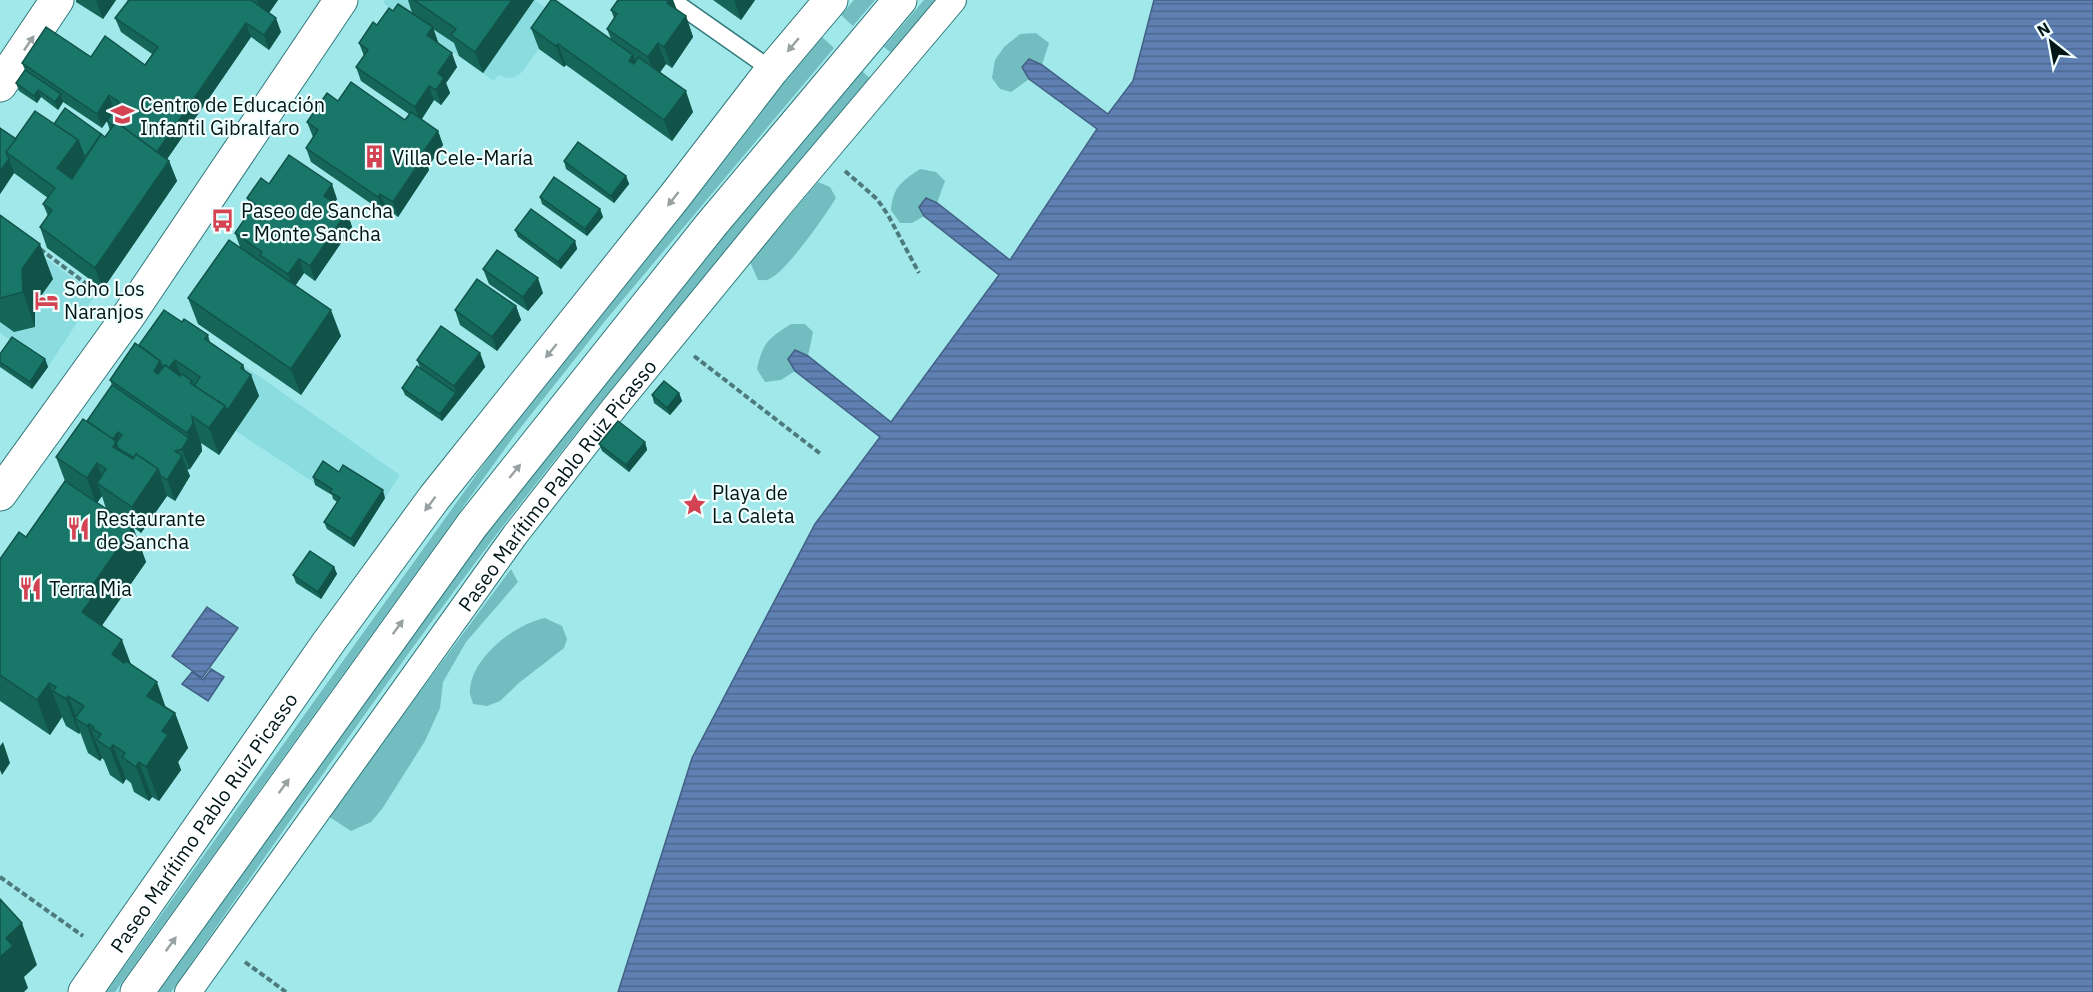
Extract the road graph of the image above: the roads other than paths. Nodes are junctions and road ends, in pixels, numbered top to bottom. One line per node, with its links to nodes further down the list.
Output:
1 (57, 0): 8 (main road, one-way to 1)
2 (341, 0): 9 (main road)
3 (672, 0): 7 (lane)
4 (831, 0): 7 (main road, Paseo Marítimo Pablo Ruiz Picasso, one-way to 7)
5 (900, 0): 11 (main road, Paseo Marítimo Pablo Ruiz Picasso, one-way to 5)
6 (953, 0): 12 (street, Paseo Marítimo Pablo Ruiz Picasso)
7 (772, 70): 10 (main road, Paseo Marítimo Pablo Ruiz Picasso, one-way to 10)
8 (0, 85)
9 (0, 494)
10 (85, 992)
11 (137, 992)
12 (188, 992)

